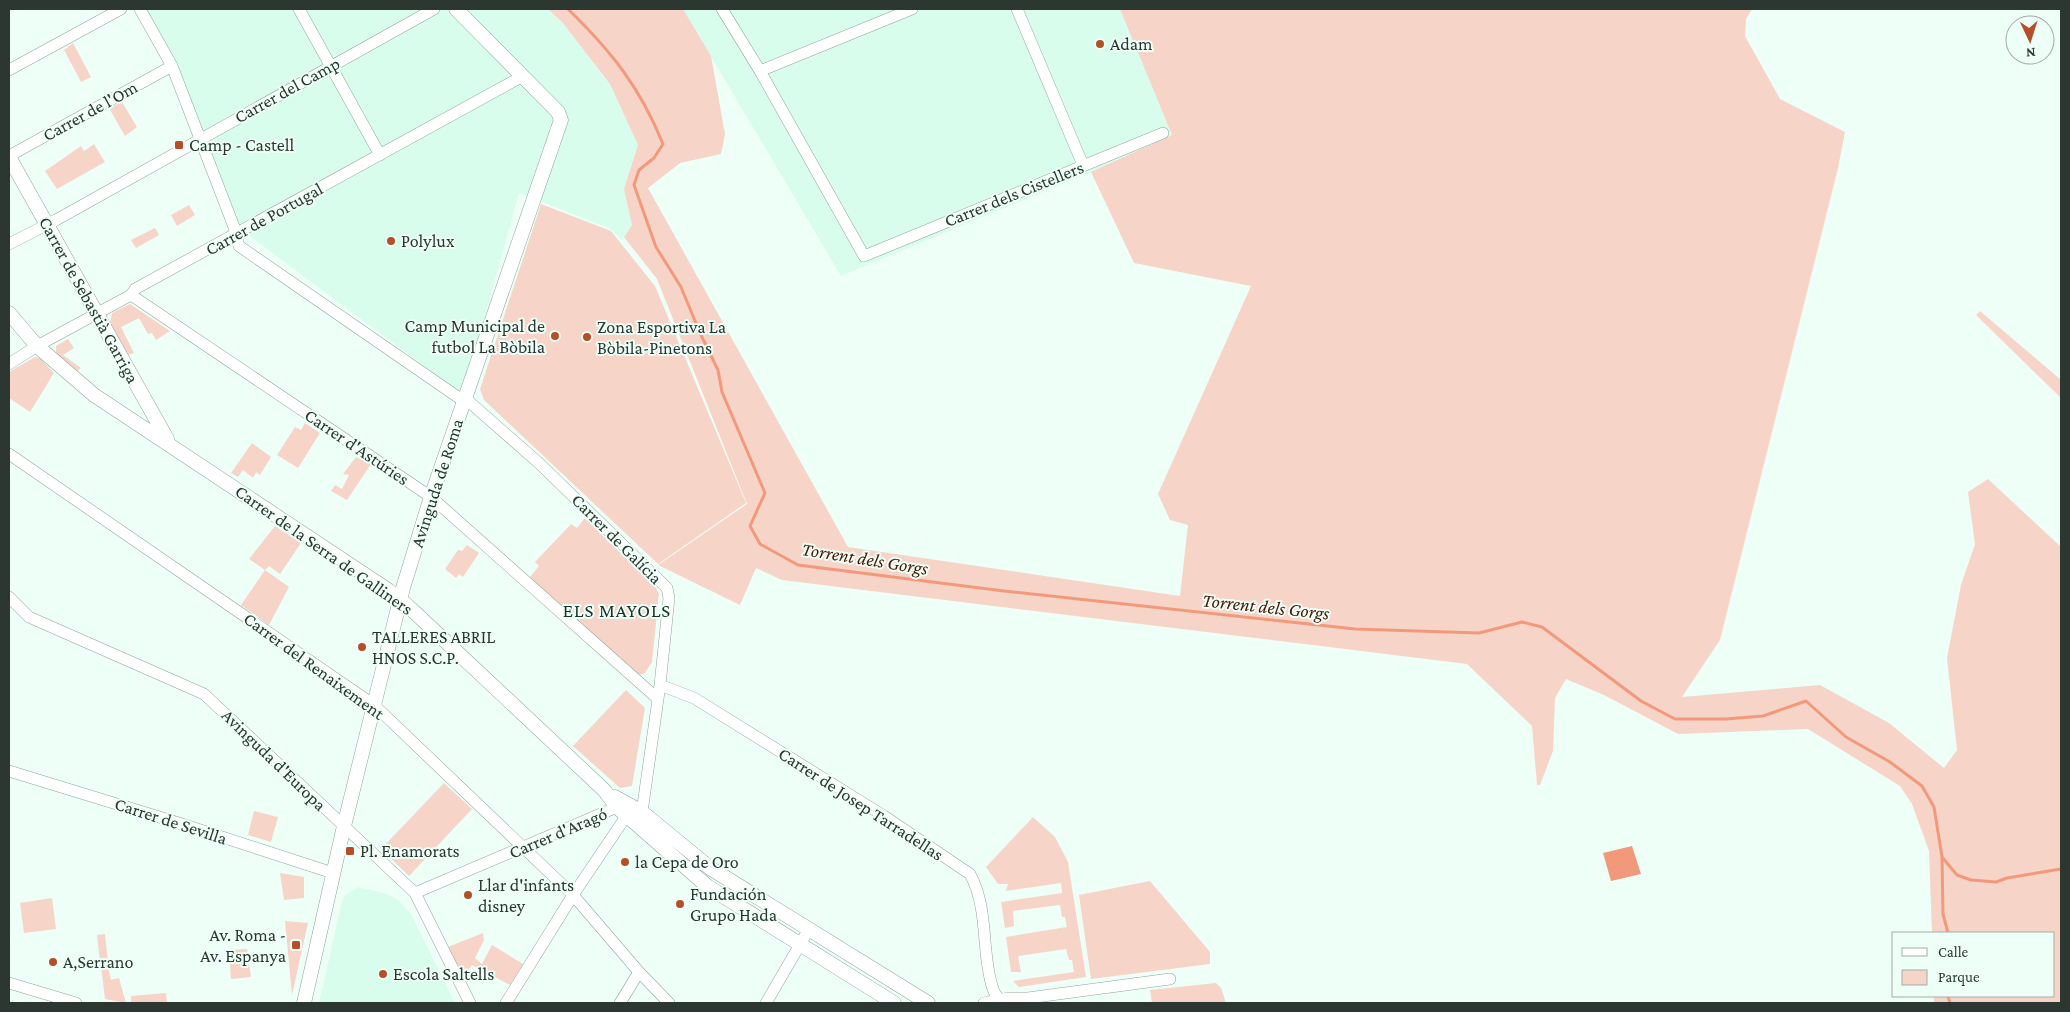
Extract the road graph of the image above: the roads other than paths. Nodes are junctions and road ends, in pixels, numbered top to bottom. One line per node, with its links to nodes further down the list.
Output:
1 (121, 9): 11 (street)
2 (140, 9): 9 (street, Carrer de Galícia)
3 (299, 9): 10 (street)
4 (434, 9): 10 (street, Carrer del Camp)
5 (456, 9): 13 (street, Avinguda de Roma)
6 (722, 9): 12 (street)
7 (912, 9): 12 (street)
8 (1018, 9): 18 (street)
9 (172, 66): 15 (street, Carrer de Galícia); 17 (street, Carrer de l'Om)
10 (331, 66): 15 (street, Carrer del Camp); 16 (street)
11 (9, 70)
12 (760, 71): 18 (street, Carrer dels Cistellers)
13 (523, 76): 16 (street, Carrer de Portugal); 27 (street, Avinguda de Roma)
14 (1163, 133): 18 (street, Carrer dels Cistellers)
15 (200, 138): 19 (street, Carrer del Camp); 20 (street, Carrer de Galícia)
16 (380, 155): 20 (street, Carrer de Portugal)
17 (9, 157): 19 (street, Carrer de Sebastià Garriga)
18 (1083, 165)
19 (46, 224): 21 (street, Carrer del Camp); 23 (street, Carrer de Sebastià Garriga)
20 (236, 234): 22 (street, Carrer de Portugal); 27 (street, Carrer de Galícia)
21 (9, 244)
22 (131, 295): 23 (street, Carrer de Portugal); 32 (street, Carrer d'Astúries)
23 (96, 312): 25 (street, Carrer de Portugal); 28 (street, Carrer de Sebastià Garriga)
24 (9, 313): 25 (street, Carrer de la Serra de Galliners)
25 (37, 346): 26 (street, Carrer de Portugal); 29 (street, Carrer de la Serra de Galliners)
26 (9, 364)
27 (466, 400): 32 (street, Avinguda de Roma); 35 (street, Carrer de Galícia)
28 (151, 410): 29 (street); 30 (street, Carrer de Sebastià Garriga)
29 (138, 422): 30 (street, Carrer de la Serra de Galliners)
30 (169, 442): 34 (street, Carrer de la Serra de Galliners)
31 (9, 454): 37 (street, Carrer del Renaixement)
32 (431, 497): 34 (street, Avinguda de Roma); 36 (street, Carrer d'Astúries)
33 (9, 597): 42 (street, Avinguda d'Europa)
34 (400, 600): 37 (street, Avinguda de Roma); 39 (street, Carrer de la Serra de Galliners)
35 (660, 685): 36 (street, Carrer de Galícia); 53 (street, Carrer de Josep Tarradellas)
36 (658, 699): 41 (street, Carrer de Galícia)
37 (374, 705): 42 (street, Avinguda de Roma); 44 (street, Carrer del Renaixement)
38 (9, 771): 46 (street, Carrer de Sevilla)
39 (604, 790): 40 (street, Carrer de la Serra de Galliners); 41 (street, Carrer de la Serra de Galliners)
40 (622, 811): 41 (street); 44 (street, Carrer d'Aragó); 45 (street, Carrer de la Serra de Galliners); 48 (street)
41 (642, 812): 43 (street, Carrer de la Serra de Galliners)
42 (344, 826): 46 (street, Avinguda de Roma); 47 (street, Avinguda d'Europa)
43 (682, 844): 45 (street); 49 (street, Carrer de la Serra de Galliners)
44 (525, 847): 47 (street, Carrer d'Aragó); 48 (street, Carrer del Renaixement)
45 (673, 855): 50 (street, Carrer de la Serra de Galliners)
46 (333, 873): 58 (street, Avinguda de Roma)
47 (415, 893): 59 (street, Avinguda d'Europa)
48 (573, 894): 51 (street, Carrer del Renaixement); 60 (street)
49 (809, 929): 50 (street); 65 (street, Carrer de la Serra de Galliners)
50 (800, 946): 63 (street); 64 (street, Carrer de la Serra de Galliners)
51 (639, 972): 61 (street); 62 (street, Carrer del Renaixement)
52 (1170, 979): 55 (street)
53 (991, 981): 56 (street, Carrer de Josep Tarradellas); 66 (street)
54 (9, 983): 57 (street)
55 (1028, 1001): 56 (street)
56 (1002, 1002): 67 (street)
57 (76, 1003)
58 (304, 1003)
59 (470, 1003)
60 (506, 1003)
61 (620, 1003)
62 (670, 1003)
63 (766, 1003)
64 (894, 1003)
65 (928, 1003)
66 (980, 1003)
67 (984, 1003)

